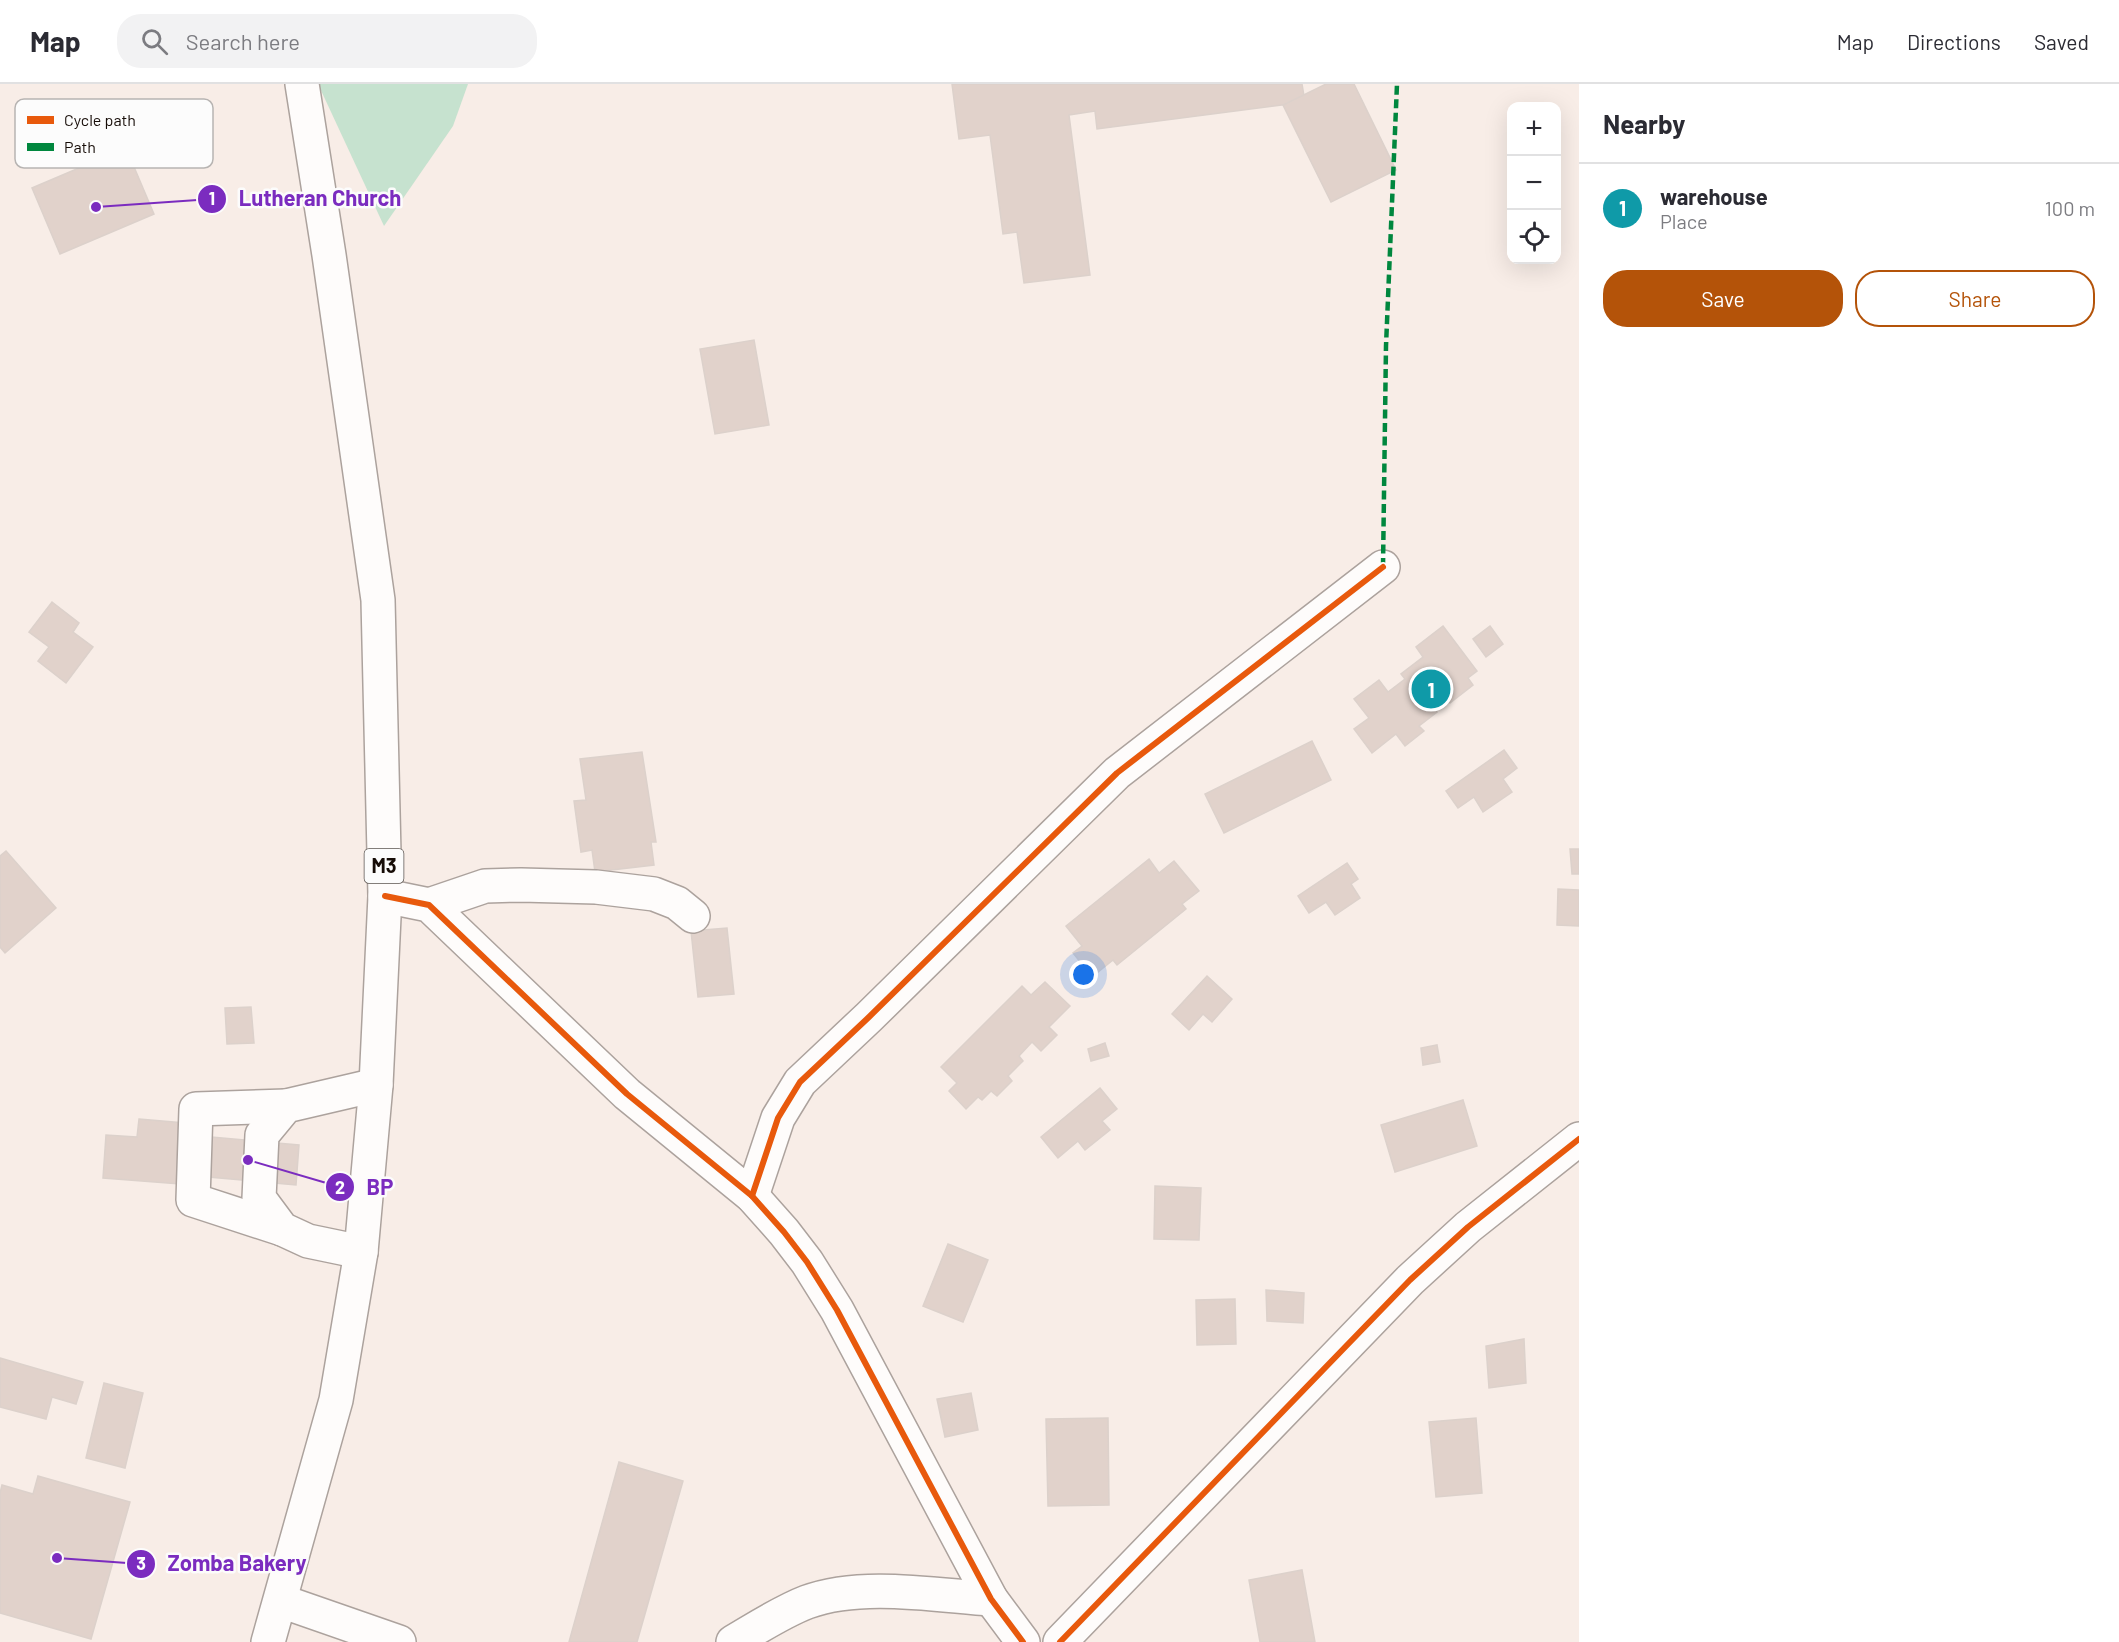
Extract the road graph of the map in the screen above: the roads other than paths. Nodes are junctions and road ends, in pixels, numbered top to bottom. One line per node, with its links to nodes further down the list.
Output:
1 (302, 84): 3 (main road, M3)
2 (1383, 567): 9 (main road)
3 (385, 896): 4 (main road); 6 (main road, M3)
4 (429, 905): 5 (main road); 9 (main road)
5 (693, 916)
6 (376, 1085): 7 (main road); 11 (main road, M3)
7 (286, 1106): 10 (main road); 10 (main road)
8 (1579, 1139): 18 (main road)
9 (752, 1196): 12 (main road)
10 (282, 1229): 11 (main road)
11 (361, 1252): 13 (main road, M3)
12 (991, 1599): 16 (main road); 17 (main road)
13 (281, 1601): 14 (main road, M3); 15 (main road)
14 (268, 1642)
15 (399, 1642)
16 (734, 1642)
17 (1023, 1642)
18 (1060, 1642)

